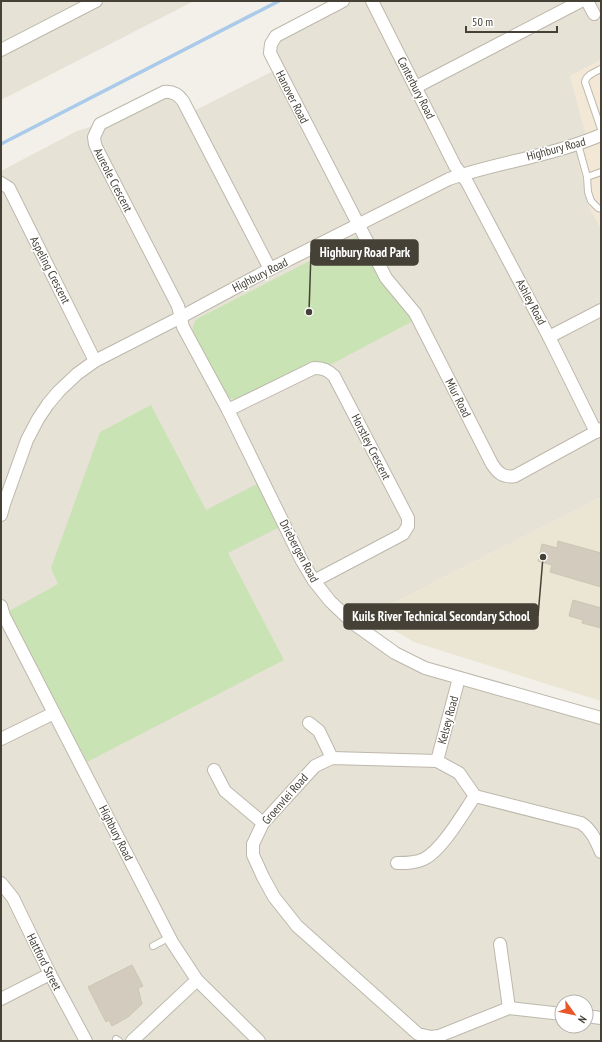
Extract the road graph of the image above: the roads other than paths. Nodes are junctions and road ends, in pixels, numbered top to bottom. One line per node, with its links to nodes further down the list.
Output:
1 (96, 1): 7 (street)
2 (343, 1): 18 (street, Hanover Road)
3 (372, 1): 9 (street, Canterbury Road)
4 (581, 1): 9 (street)
5 (587, 1): 6 (street)
6 (594, 14)
7 (1, 50)
8 (601, 69): 10 (lane)
9 (416, 87): 14 (street, Canterbury Road)
10 (601, 129)
11 (601, 135): 12 (street, Highbury Road)
12 (578, 144): 14 (street, Highbury Road); 15 (lane)
13 (601, 172): 15 (lane)
14 (461, 175): 18 (street, Highbury Road); 22 (street, Ashley Road)
15 (587, 177): 17 (lane)
16 (1, 183): 23 (street, Aspeling Crescent)
17 (601, 209)
18 (358, 225): 19 (street, Highbury Road); 25 (street, Miur Road)
19 (270, 269): 21 (street, Highbury Road); 21 (street, Aureole Crescent)
20 (601, 310): 22 (street)
21 (180, 317): 23 (street, Highbury Road); 24 (street, Driebergen Road)
22 (549, 337): 25 (street, Ashley Road)
23 (95, 361): 26 (street, Highbury Road)
24 (228, 410): 27 (street, Driebergen Road); 27 (street, Horstley Crescent)
25 (599, 431)
26 (2, 507)
27 (314, 581): 29 (street, Driebergen Road)
28 (1, 606): 30 (street, Highbury Road)
29 (459, 678): 31 (street, Driebergen Road); 35 (street, Kelsey Road)
30 (54, 713): 33 (street); 42 (street, Highbury Road)
31 (601, 718)
32 (309, 723): 34 (street)
33 (1, 739)
34 (332, 758): 35 (street, Groenvlei Road); 38 (street, Groenvlei Road)
35 (437, 761): 37 (street, Groenvlei Road)
36 (214, 770): 38 (street)
37 (476, 796): 39 (street); 40 (street)
38 (263, 823): 48 (street, Groenvlei Road)
39 (601, 852)
40 (397, 863)
41 (1, 883): 45 (street, Hattford Street)
42 (170, 937): 44 (lane); 46 (street, Highbury Road)
43 (500, 944): 48 (street)
44 (153, 946)
45 (50, 974): 47 (street); 50 (street, Hattford Street)
46 (198, 980): 51 (street); 52 (street, Highbury Road)
47 (1, 999)
48 (509, 1008): 49 (street, Groenvlei Road)
49 (554, 1013)
50 (86, 1041)
51 (132, 1041)
52 (260, 1041)

